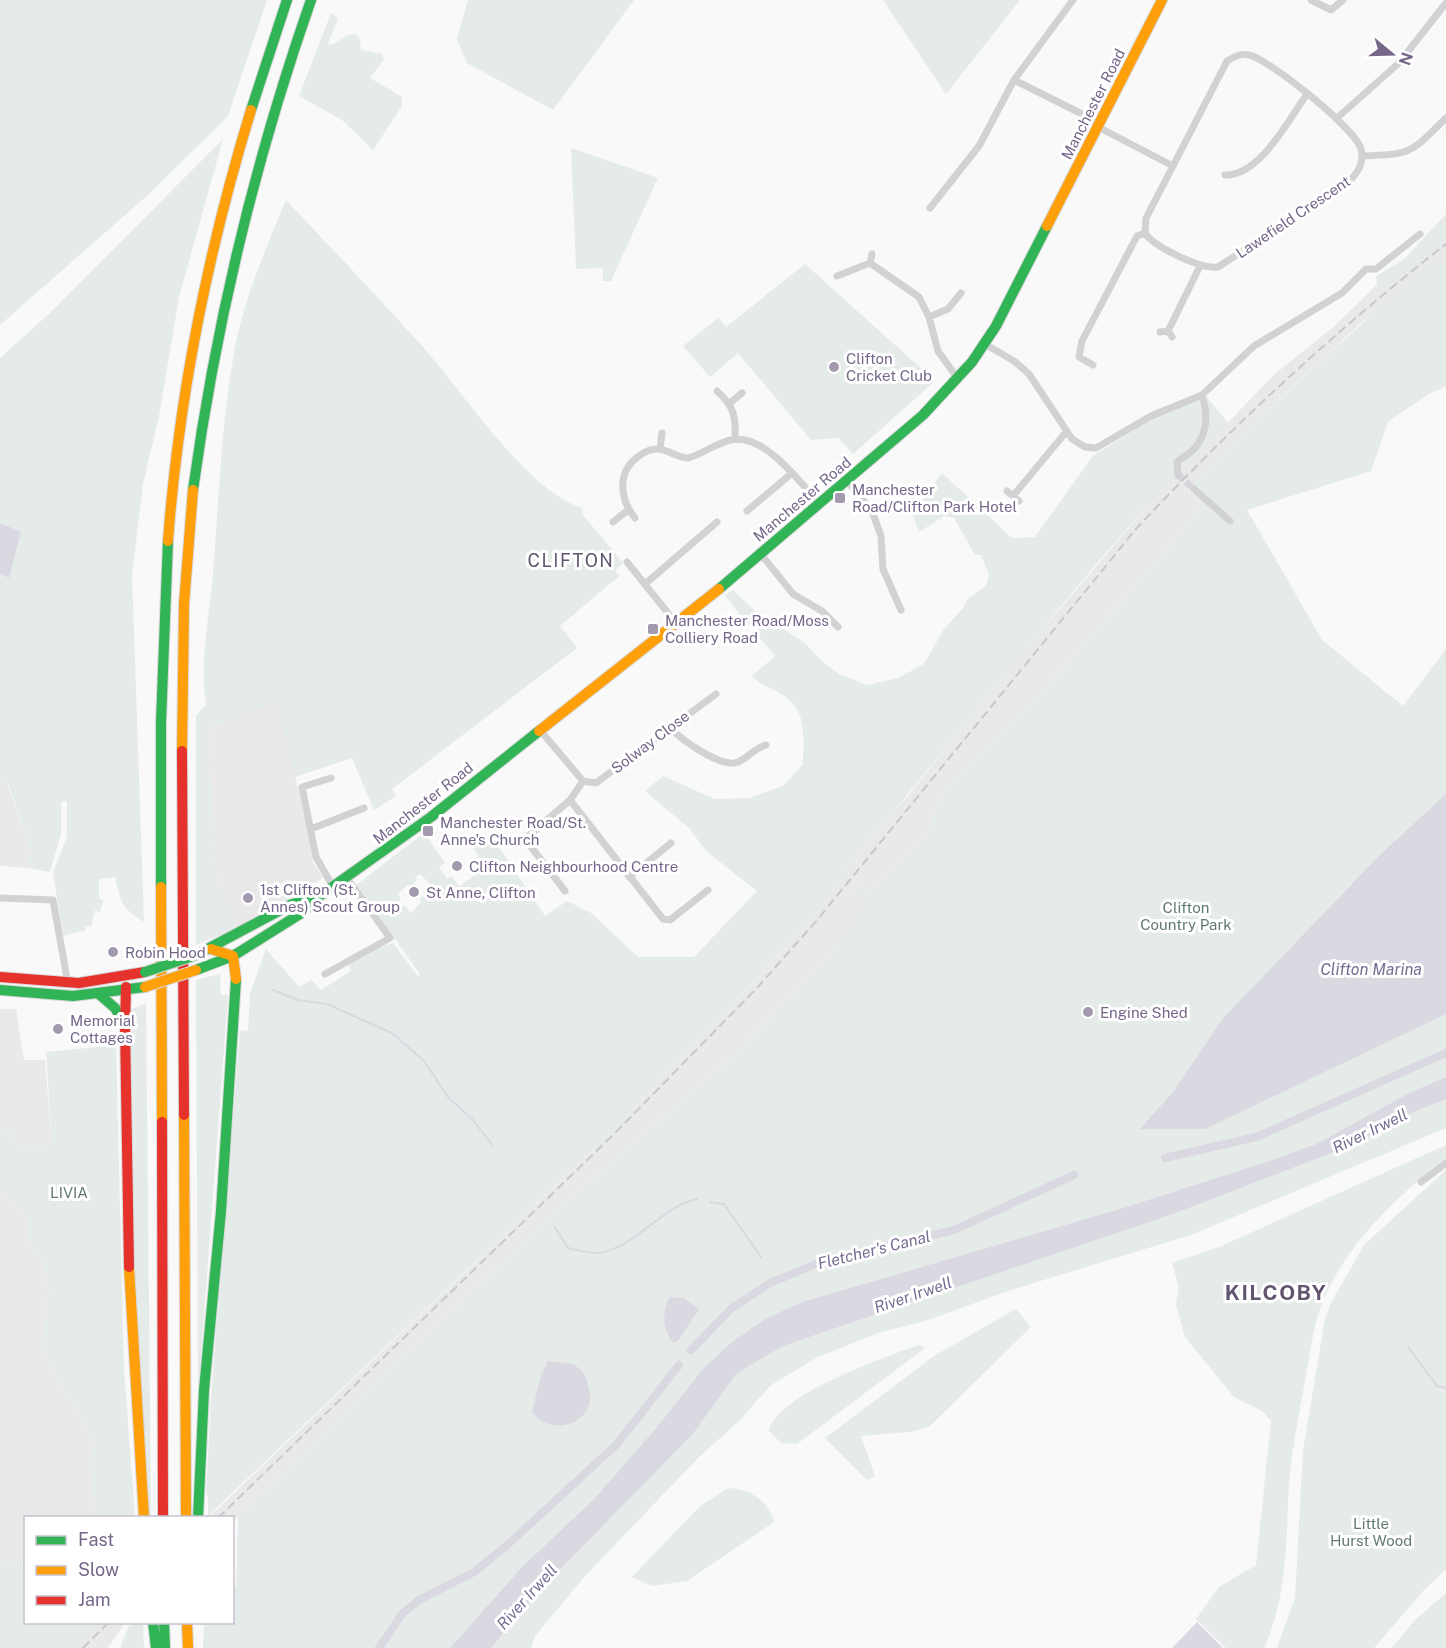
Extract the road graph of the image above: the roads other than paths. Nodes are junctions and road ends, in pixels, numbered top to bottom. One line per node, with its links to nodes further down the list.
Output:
1 (311, 0): 84 (main road)
2 (1073, 0): 8 (street)
3 (1162, 0): 12 (main road, Manchester Road)
4 (1311, 0): 5 (street)
5 (1343, 0)
6 (287, 1): 86 (main road)
7 (1446, 3): 10 (street)
8 (1014, 80): 12 (street); 16 (street)
9 (1307, 94): 10 (street); 14 (street); 15 (street)
10 (1337, 118): 13 (street)
11 (1446, 118): 13 (street)
12 (1099, 125): 14 (street); 26 (main road, Manchester Road)
13 (1363, 156): 21 (street, Lawefield Crescent)
14 (1173, 165): 17 (street)
15 (1225, 175)
16 (930, 208)
17 (1145, 233): 21 (street); 27 (street)
18 (1420, 234): 31 (street)
19 (873, 254): 20 (street)
20 (870, 263): 22 (street); 24 (street)
21 (1200, 266): 25 (street)
22 (837, 276)
23 (961, 293): 24 (street)
24 (929, 317): 28 (street)
25 (1167, 333)
26 (985, 345): 28 (main road, Manchester Road); 33 (street)
27 (1093, 364)
28 (958, 379): 39 (main road, Manchester Road)
29 (717, 392): 32 (street)
30 (742, 393): 32 (street)
31 (1202, 395): 33 (street); 38 (street)
32 (730, 403): 35 (street)
33 (1066, 432): 41 (street)
34 (662, 433): 36 (street)
35 (735, 438): 36 (street); 37 (street)
36 (660, 449): 43 (street)
37 (792, 473): 42 (street); 44 (street)
38 (1178, 475)
39 (847, 481): 42 (main road, Manchester Road); 52 (street)
40 (1194, 489): 46 (street)
41 (1013, 496)
42 (819, 503): 49 (main road, Manchester Road)
43 (628, 510): 45 (street); 47 (street)
44 (747, 511)
45 (635, 518)
46 (1230, 521)
47 (613, 522)
48 (717, 522): 51 (street)
49 (760, 553): 53 (main road, Manchester Road); 54 (street)
50 (627, 562): 51 (street)
51 (645, 584): 53 (street)
52 (902, 610)
53 (676, 623): 57 (main road, Manchester Road)
54 (838, 627)
55 (716, 694): 56 (street, Solway Close)
56 (669, 727): 58 (street); 60 (street, Solway Close)
57 (540, 730): 60 (street); 66 (main road, Manchester Road)
58 (766, 745)
59 (331, 777): 63 (street)
60 (583, 781): 61 (street)
61 (570, 800): 65 (street); 68 (street)
62 (364, 808): 63 (street)
63 (311, 829): 67 (street)
64 (671, 843): 65 (street)
65 (630, 877): 69 (street)
66 (347, 878): 67 (main road, Manchester Road); 75 (street)
67 (333, 887): 70 (main road, Manchester Road)
68 (565, 891)
69 (708, 891)
70 (318, 897): 72 (main road, Manchester Road); 73 (main road, Manchester Road)
71 (0, 898): 77 (street)
72 (211, 949): 73 (main road); 74 (main road, Manchester Road, bridge)
73 (233, 956): 79 (main road, Manchester Road, bridge); 87 (main road)
74 (140, 973): 77 (main road, Manchester Road); 79 (main road)
75 (325, 974)
76 (0, 977): 77 (main road, Manchester Road)
77 (68, 984)
78 (0, 990): 80 (main road, Manchester Road)
79 (126, 991): 80 (main road, Manchester Road); 81 (main road)
80 (100, 995): 81 (main road)
81 (125, 1026): 85 (main road)
82 (1446, 1163): 83 (street)
83 (1421, 1182)
84 (186, 1515)
85 (144, 1516)
86 (164, 1516)
87 (198, 1516)
88 (153, 1624): 91 (main road)
89 (164, 1624): 92 (main road)
90 (187, 1624): 93 (main road)
91 (156, 1648)
92 (165, 1648)
93 (188, 1648)

